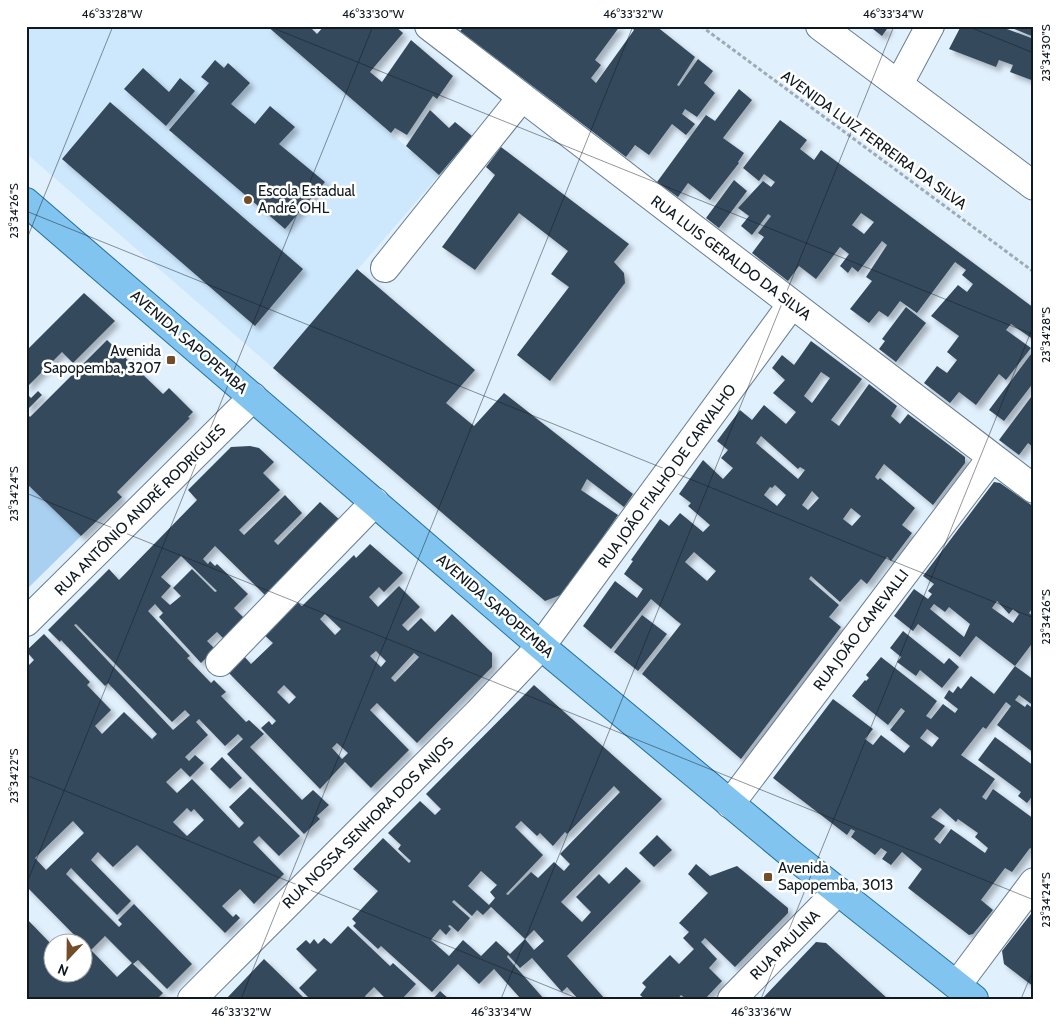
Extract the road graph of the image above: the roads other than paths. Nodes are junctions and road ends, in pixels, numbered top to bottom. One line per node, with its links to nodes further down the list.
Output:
1 (429, 26): 5 (street, RUA LUIS GERALDO DA SILVA)
2 (820, 26): 4 (street)
3 (930, 26): 4 (street)
4 (898, 84): 6 (street)
5 (522, 98): 8 (street); 9 (street, RUA LUIS GERALDO DA SILVA)
6 (1034, 186)
7 (26, 202): 10 (main road, AVENIDA SAPOPEMBA)
8 (385, 268)
9 (792, 304): 11 (street, RUA LUIS GERALDO DA SILVA); 15 (street, RUA JOÃO FIALHO DE CARVALHO)
10 (253, 397): 13 (main road, AVENIDA SAPOPEMBA); 14 (street, RUA ANTÔNIO ANDRÉ RODRIGUES)
11 (992, 457): 12 (street, RUA LUIS GERALDO DA SILVA); 17 (street, RUA JOÃO CAMEVALLI)
12 (1034, 489)
13 (375, 502): 15 (main road, AVENIDA SAPOPEMBA); 16 (street)
14 (26, 622)
15 (541, 646): 17 (main road, AVENIDA SAPOPEMBA); 21 (street, RUA NOSSA SENHORA DOS ANJOS)
16 (220, 662)
17 (730, 804): 19 (main road, AVENIDA SAPOPEMBA)
18 (1034, 882): 20 (street)
19 (838, 891): 20 (main road, AVENIDA SAPOPEMBA); 22 (street, RUA PAULINA)
20 (966, 992)
21 (192, 999)
22 (732, 999)

